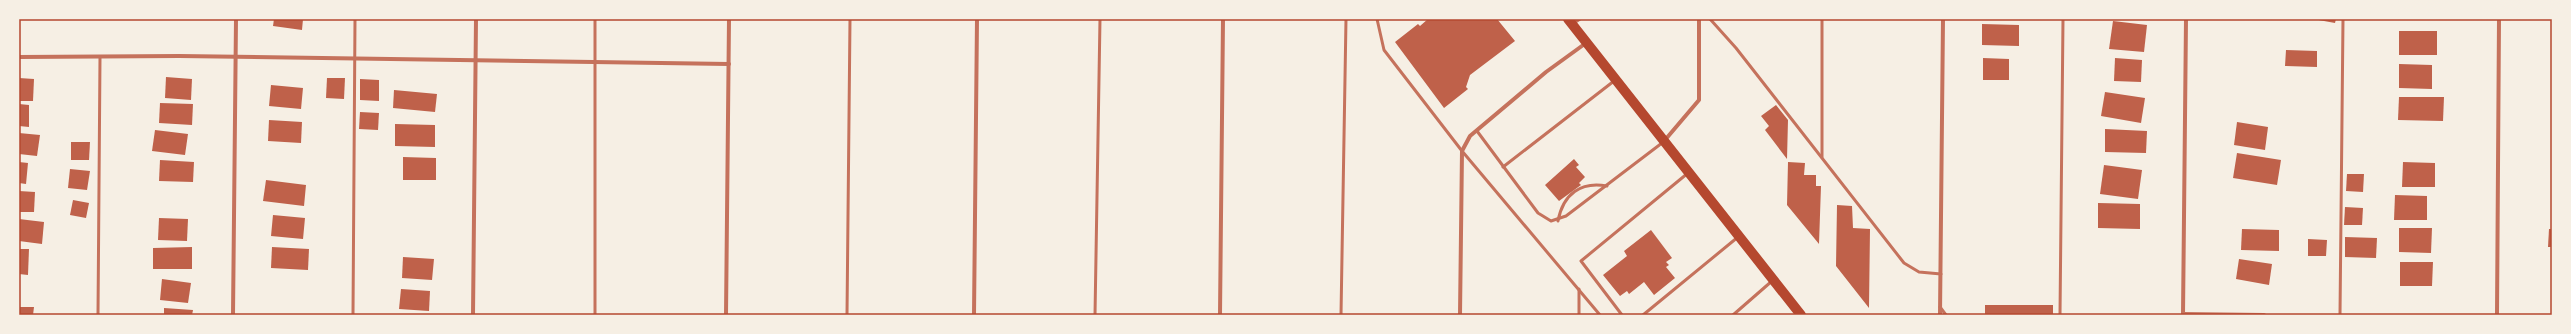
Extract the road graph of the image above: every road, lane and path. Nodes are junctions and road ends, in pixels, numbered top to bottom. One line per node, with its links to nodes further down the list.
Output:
1 (236, 19): 24 (street)
2 (355, 19): 25 (lane)
3 (476, 19): 26 (street)
4 (595, 19): 27 (lane)
5 (729, 19): 28 (street)
6 (850, 19): 50 (lane)
7 (978, 19): 51 (street)
8 (1100, 19): 52 (lane)
9 (1223, 19): 53 (street)
10 (1346, 19): 54 (lane)
11 (1377, 19): 32 (lane)
12 (1699, 19): 31 (street)
13 (1710, 19): 33 (lane)
14 (1822, 19): 33 (lane)
15 (1943, 19): 39 (street)
16 (2063, 19): 64 (lane)
17 (2186, 19): 43 (street)
18 (2343, 19): 66 (lane)
19 (2499, 19): 67 (street)
20 (1573, 21): 21 (main road)
21 (1587, 42): 29 (main road); 30 (street)
22 (19, 57): 23 (street)
23 (100, 57): 24 (street); 44 (lane)
24 (236, 58): 25 (street); 45 (street)
25 (354, 59): 26 (street); 46 (lane)
26 (476, 61): 27 (street); 47 (street)
27 (595, 62): 28 (street); 48 (lane)
28 (729, 64): 49 (street)
29 (1616, 79): 31 (main road); 34 (lane)
30 (1477, 131): 32 (street); 34 (lane)
31 (1665, 140): 35 (main road); 36 (lane)
32 (1462, 151): 41 (lane); 55 (street)
33 (1822, 158): 39 (lane)
34 (1503, 167): 37 (lane)
35 (1690, 172): 38 (main road); 58 (lane)
36 (1607, 186): 37 (lane); 37 (lane)
37 (1558, 221)
38 (1740, 236): 40 (main road); 59 (lane)
39 (1941, 274): 42 (street)
40 (1773, 280): 60 (lane); 61 (main road)
41 (1579, 289): 56 (lane); 57 (lane)
42 (1940, 307): 62 (street); 63 (lane)
43 (2182, 314): 65 (street)
44 (98, 315)
45 (233, 315)
46 (353, 315)
47 (473, 315)
48 (595, 315)
49 (726, 315)
50 (847, 315)
51 (974, 315)
52 (1095, 315)
53 (1220, 315)
54 (1341, 315)
55 (1460, 315)
56 (1579, 315)
57 (1600, 315)
58 (1622, 315)
59 (1643, 315)
60 (1733, 315)
61 (1801, 315)
62 (1940, 315)
63 (1946, 315)
64 (2060, 315)
65 (2264, 315)
66 (2340, 315)
67 (2497, 315)

